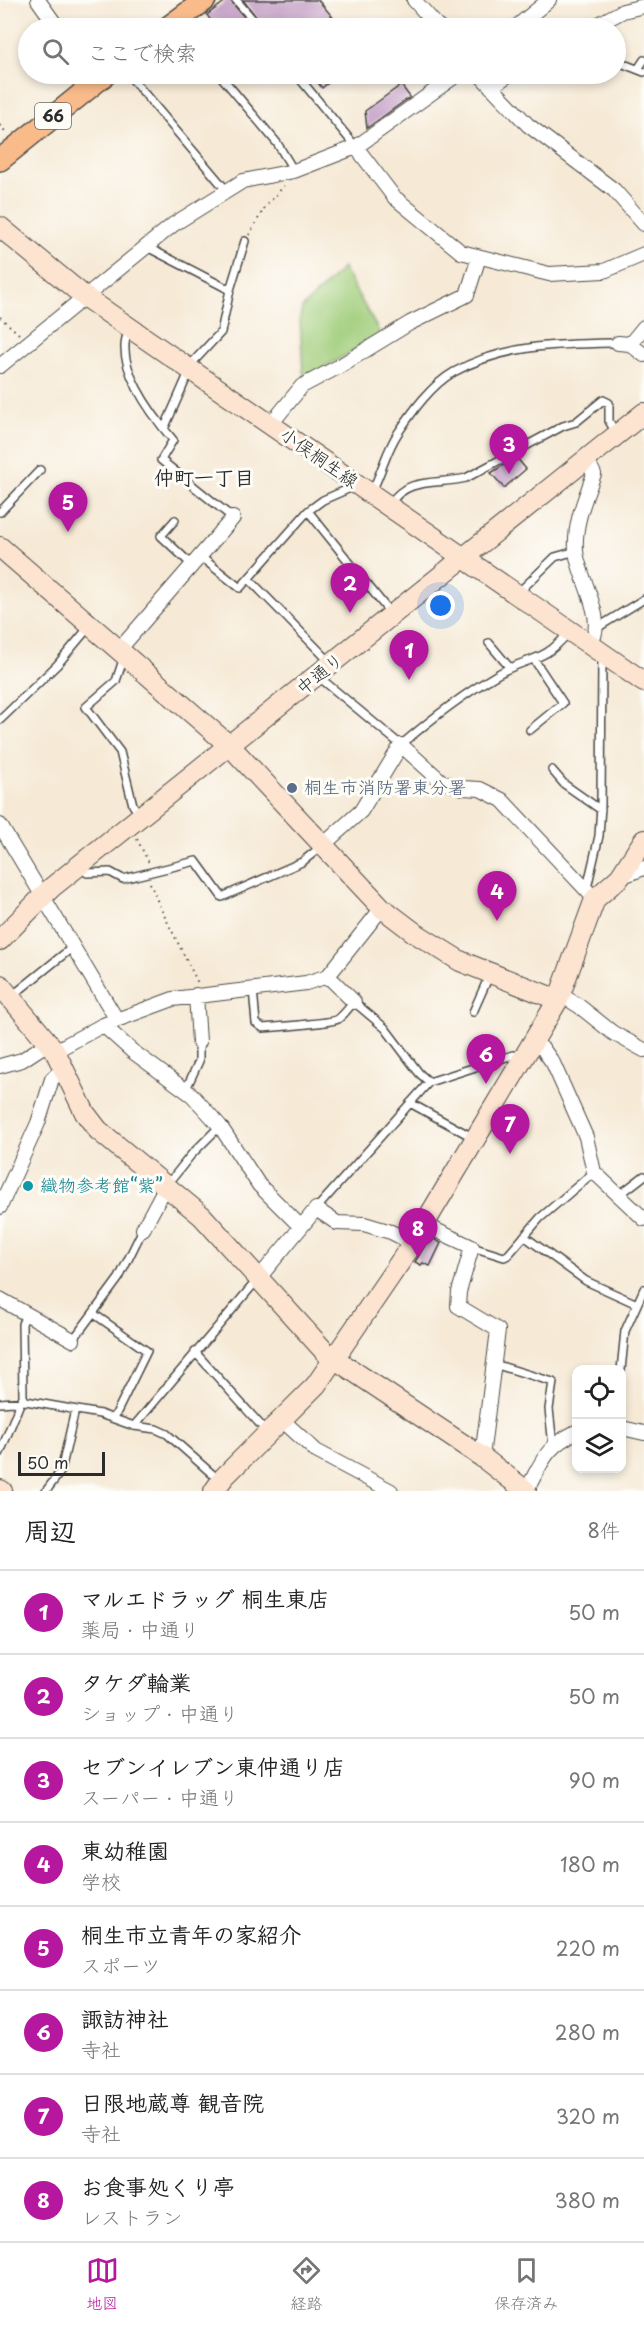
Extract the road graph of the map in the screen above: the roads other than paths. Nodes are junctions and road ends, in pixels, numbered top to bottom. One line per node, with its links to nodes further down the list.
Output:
1 (38, 0): 7 (street)
2 (205, 0): 8 (main road)
3 (236, 0): 9 (lane)
4 (414, 0): 10 (street)
5 (549, 0): 11 (street)
6 (644, 6): 12 (street)
7 (51, 18)
8 (184, 18)
9 (251, 18)
10 (430, 18)
11 (527, 18)
12 (610, 18)
13 (644, 60): 15 (lane)
14 (626, 65): 15 (lane)
15 (641, 71)
16 (89, 84): 25 (main road, 66)
17 (136, 84): 27 (lane)
18 (227, 84): 26 (lane)
19 (304, 84): 24 (lane)
20 (444, 84): 24 (street)
21 (488, 84): 23 (street)
22 (495, 84): 23 (street)
23 (491, 87): 28 (street)
24 (356, 147): 26 (street); 33 (street)
25 (0, 160)
26 (293, 175): 27 (street)
27 (227, 191): 31 (street)
28 (644, 224)
29 (0, 227): 35 (street, 小俣桐生線)
30 (245, 241): 34 (lane)
31 (145, 246): 34 (lane); 35 (street)
32 (644, 254): 33 (street)
33 (479, 257): 43 (street)
34 (230, 290): 41 (lane)
35 (85, 297): 37 (street, 小俣桐生線); 40 (street)
36 (644, 327): 38 (street)
37 (130, 328): 41 (street, 小俣桐生線); 44 (lane)
38 (624, 344): 39 (street); 48 (lane)
39 (644, 355)
40 (0, 366)
41 (191, 369): 43 (street, 小俣桐生線); 44 (lane)
42 (644, 413): 45 (street, 中通り)
43 (271, 424): 48 (street, 小俣桐生線)
44 (164, 429): 52 (lane)
45 (617, 435): 46 (street, 中通り); 49 (lane)
46 (587, 460): 55 (street); 56 (street, 中通り)
47 (40, 470): 51 (lane)
48 (364, 489): 49 (street, 小俣桐生線); 50 (lane)
49 (389, 506): 56 (street, 小俣桐生線)
50 (308, 511): 58 (lane); 61 (lane)
51 (0, 512)
52 (233, 518): 57 (street)
53 (175, 520): 57 (lane)
54 (0, 548): 62 (street)
55 (576, 551): 59 (lane); 64 (street)
56 (464, 558): 59 (street, 小俣桐生線); 61 (street, 中通り)
57 (197, 561): 58 (lane); 66 (street)
58 (249, 579): 69 (lane)
59 (517, 594): 63 (street, 小俣桐生線)
60 (644, 599): 64 (lane)
61 (392, 616): 69 (street, 中通り)
62 (90, 626): 66 (street); 71 (lane)
63 (570, 631): 64 (street, 小俣桐生線); 67 (lane)
64 (597, 642): 70 (street, 小俣桐生線); 76 (lane)
65 (489, 643): 68 (lane)
66 (121, 654): 74 (street); 77 (lane)
67 (535, 661): 68 (lane); 72 (lane)
68 (510, 668): 73 (lane)
69 (325, 670): 73 (lane); 74 (street, 中通り)
70 (644, 682)
71 (0, 720)
72 (530, 730)
73 (401, 745): 80 (street); 84 (street)
74 (231, 747): 77 (street, 中通り); 80 (street)
75 (552, 770): 76 (lane)
76 (601, 810): 84 (lane)
77 (135, 822): 81 (street, 中通り)
78 (0, 825): 85 (street)
79 (644, 840): 83 (street)
80 (322, 846): 81 (lane); 86 (street)
81 (80, 866): 85 (street, 中通り)
82 (644, 868): 83 (street)
83 (620, 877): 84 (street)
84 (591, 894): 94 (street)
85 (43, 895): 87 (street, 中通り); 88 (street)
86 (382, 908): 89 (street); 90 (street)
87 (0, 940)
88 (74, 946): 92 (lane); 97 (street)
89 (491, 973): 94 (street); 96 (lane)
90 (328, 976): 91 (street); 95 (street)
91 (253, 989): 93 (street); 95 (lane)
92 (5, 992): 102 (street)
93 (199, 995): 97 (street); 99 (street)
94 (560, 998): 100 (street); 101 (street)
95 (354, 1002): 104 (lane)
96 (473, 1012)
97 (117, 1020): 98 (street)
98 (103, 1025): 102 (street); 105 (street)
99 (199, 1042): 105 (lane)
100 (529, 1050): 104 (lane); 108 (street); 109 (street)
101 (644, 1050)
102 (56, 1054): 103 (street); 111 (street); 113 (street)
103 (0, 1066)
104 (429, 1082): 106 (lane)
105 (186, 1089): 107 (street)
106 (410, 1103): 108 (lane); 114 (lane)
107 (220, 1126): 111 (lane); 117 (street)
108 (476, 1139): 116 (street)
109 (594, 1172): 112 (street); 119 (lane)
110 (644, 1176): 112 (lane)
111 (166, 1186): 118 (street); 122 (street)
112 (618, 1196): 115 (street)
113 (0, 1207)
114 (316, 1209): 117 (street); 120 (street)
115 (644, 1219)
116 (425, 1225): 120 (street); 121 (street)
117 (301, 1227): 122 (street)
118 (143, 1229): 127 (lane)
119 (524, 1236): 121 (lane); 125 (lane)
120 (414, 1243): 130 (street)
121 (472, 1247): 131 (street)
122 (258, 1279): 129 (lane); 130 (street)
123 (644, 1289): 125 (lane)
124 (0, 1299): 126 (street)
125 (637, 1304): 132 (lane)
126 (27, 1312): 128 (street); 133 (lane)
127 (94, 1314): 128 (lane); 136 (lane)
128 (73, 1340)
129 (195, 1352): 137 (lane); 138 (lane)
130 (335, 1360): 138 (street); 144 (street)
131 (494, 1364): 142 (lane); 144 (street)
132 (621, 1365)
133 (22, 1401): 134 (lane); 135 (lane); 143 (lane)
134 (0, 1403)
135 (75, 1410): 136 (lane); 147 (lane)
136 (114, 1418): 137 (lane)
137 (134, 1426): 145 (lane)
138 (275, 1426): 145 (street); 146 (street)
139 (626, 1429): 140 (street)
140 (644, 1433)
141 (572, 1434): 142 (street)
142 (553, 1446): 148 (street)
143 (0, 1453)
144 (482, 1457): 148 (street)
145 (217, 1486)
146 (385, 1490)
147 (46, 1491)
148 (526, 1491)

